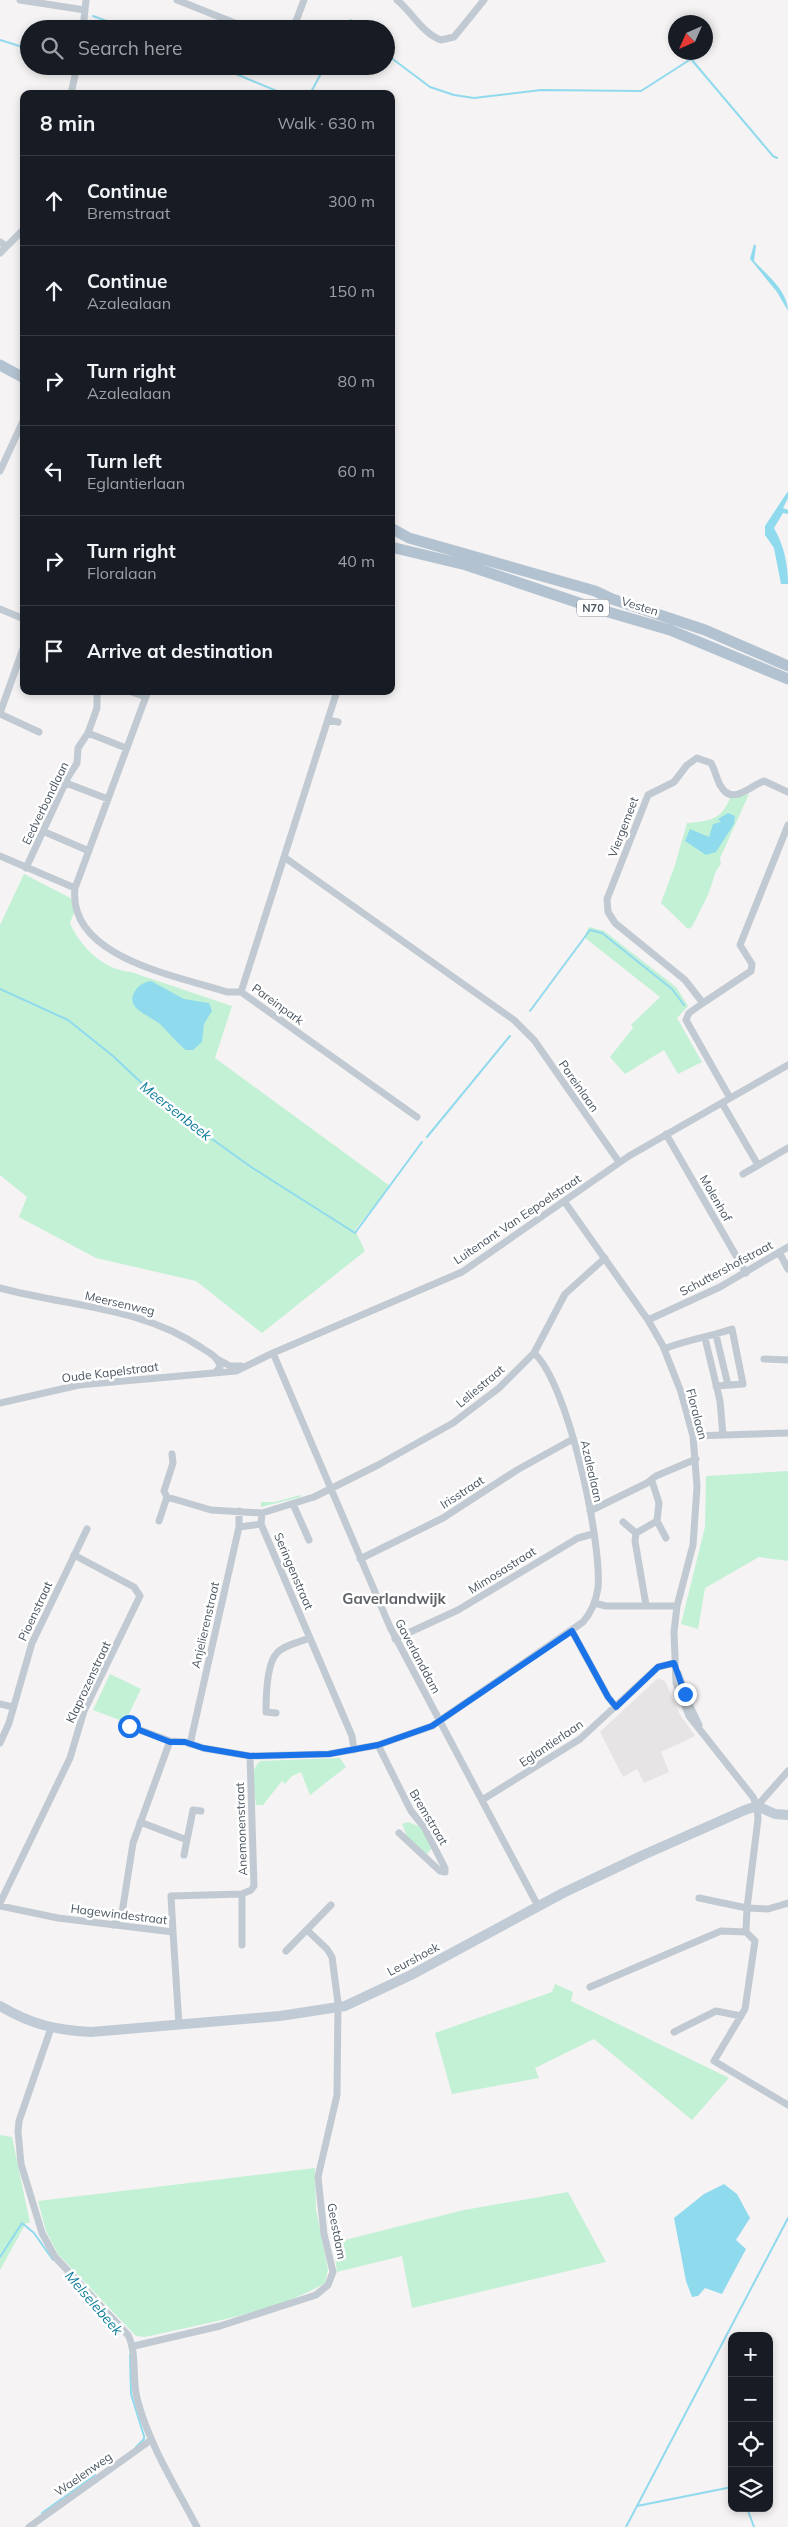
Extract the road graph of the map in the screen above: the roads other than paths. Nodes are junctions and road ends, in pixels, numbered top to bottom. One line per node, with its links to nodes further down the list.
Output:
1 (20, 0): 7 (street)
2 (86, 0): 7 (street)
3 (177, 0): 9 (street)
4 (304, 0): 10 (street)
5 (397, 0): 6 (street)
6 (484, 0)
7 (85, 10): 8 (street)
8 (84, 20)
9 (227, 20)
10 (296, 20)
11 (75, 75): 12 (street)
12 (72, 90)
13 (20, 232): 14 (street)
14 (3, 244): 15 (street)
15 (0, 253)
16 (0, 365): 17 (main road)
17 (20, 376)
18 (20, 428): 19 (street)
19 (0, 471)
20 (395, 531): 25 (main road, Vesten / N70)
21 (395, 548): 26 (main road, Vesten / N70)
22 (0, 609): 23 (street)
23 (20, 617)
24 (20, 657): 30 (street)
25 (788, 666)
26 (788, 679)
27 (97, 695): 34 (street, Eedverbondlaan)
28 (147, 695): 35 (street)
29 (336, 695): 31 (street, Pareinpark)
30 (0, 713): 33 (street)
31 (328, 720): 32 (street); 43 (street, Pareinpark)
32 (338, 722)
33 (39, 732)
34 (88, 734): 35 (street); 36 (street, Eedverbondlaan)
35 (126, 748): 38 (street)
36 (66, 783): 38 (street); 40 (street, Eedverbondlaan)
37 (788, 792): 47 (street, Viergemeet)
38 (108, 799): 41 (street)
39 (788, 825): 47 (street)
40 (44, 832): 41 (street); 44 (street, Eedverbondlaan)
41 (89, 851): 45 (street)
42 (0, 856): 44 (street)
43 (284, 857): 46 (street, Pareinpark); 54 (street, Pareinlaan)
44 (26, 868): 45 (street)
45 (75, 888): 46 (street)
46 (241, 992): 51 (street, Pareinpark)
47 (703, 1003): 49 (street)
48 (788, 1065): 49 (street, Luitenant Van Eepoelstraat)
49 (730, 1098): 50 (street, Luitenant Van Eepoelstraat)
50 (722, 1103): 52 (street, Luitenant Van Eepoelstraat); 55 (street)
51 (417, 1118)
52 (666, 1134): 54 (street, Luitenant Van Eepoelstraat); 62 (street, Molenhof)
53 (788, 1148): 55 (street)
54 (619, 1162): 57 (street, Luitenant Van Eepoelstraat)
55 (758, 1165): 56 (street)
56 (743, 1174)
57 (564, 1201): 60 (street, Floralaan); 68 (street, Luitenant Van Eepoelstraat)
58 (788, 1247): 59 (street, Schuttershofstraat)
59 (779, 1252): 61 (street); 62 (street, Schuttershofstraat)
60 (605, 1258): 64 (street, Floralaan); 69 (street, Leliestraat)
61 (788, 1269)
62 (746, 1273): 64 (street, Schuttershofstraat)
63 (0, 1288): 70 (street, Meersenweg)
64 (648, 1320): 67 (street, Floralaan)
65 (716, 1334): 66 (street); 75 (street); 75 (street)
66 (705, 1338): 67 (street); 76 (street)
67 (664, 1349): 80 (street, Floralaan)
68 (273, 1353): 73 (street, Luitenant Van Eepoelstraat); 85 (street, Gaverlanddam)
69 (534, 1353): 81 (street, Azalealaan); 85 (street, Leliestraat)
70 (216, 1358): 73 (street); 74 (street)
71 (764, 1359): 72 (street)
72 (788, 1360)
73 (244, 1365): 74 (street, Luitenant Van Eepoelstraat)
74 (218, 1370): 77 (street, Oude Kapelstraat)
75 (728, 1385): 76 (street)
76 (716, 1386): 79 (street)
77 (0, 1403)
78 (788, 1433): 79 (street)
79 (723, 1435): 80 (street)
80 (693, 1436): 83 (street, Floralaan)
81 (573, 1439): 89 (street, Azalealaan); 102 (street, Irisstraat)
82 (172, 1454): 86 (street)
83 (696, 1459): 84 (street); 105 (street, Floralaan)
84 (652, 1480): 89 (street); 92 (street)
85 (331, 1488): 87 (street, Leliestraat); 102 (street, Gaverlanddam)
86 (167, 1497): 88 (street); 91 (street)
87 (293, 1504): 90 (street, Leliestraat); 100 (street)
88 (239, 1511): 90 (street); 95 (street, Anjelierenstraat)
89 (590, 1511): 98 (street, Azalealaan)
90 (262, 1513): 94 (street, Seringenstraat)
91 (159, 1521)
92 (656, 1521): 97 (street); 99 (street)
93 (623, 1522): 97 (street)
94 (261, 1524): 95 (street); 107 (street, Seringenstraat)
95 (239, 1527): 118 (street, Anjelierenstraat)
96 (87, 1529): 101 (street, Pioenstraat)
97 (636, 1533): 104 (street)
98 (593, 1534): 103 (street, Azalealaan); 108 (street, Mimosastraat)
99 (666, 1538)
100 (309, 1540)
101 (74, 1555): 111 (street, Pioenstraat); 134 (street, Klaprozenstraat)
102 (360, 1559): 108 (street, Gaverlanddam)
103 (594, 1603): 104 (street); 106 (street, Azalealaan)
104 (646, 1605): 105 (street)
105 (677, 1606): 109 (street, Floralaan)
106 (572, 1631): 112 (street); 114 (street, Azalealaan)
107 (310, 1638): 113 (street); 120 (street, Seringenstraat)
108 (395, 1639): 114 (street, Gaverlanddam)
109 (674, 1663): 112 (street, Eglantierlaan); 124 (street, Floralaan)
110 (0, 1704): 111 (street)
111 (13, 1707): 117 (street, Pioenstraat)
112 (616, 1707): 123 (street, Eglantierlaan)
113 (276, 1712)
114 (439, 1721): 119 (street); 123 (street, Gaverlanddam)
115 (129, 1726): 116 (street)
116 (170, 1742): 118 (street); 127 (street)
117 (0, 1744)
118 (190, 1744): 121 (street)
119 (378, 1745): 120 (street); 128 (street, Bremstraat)
120 (354, 1750): 121 (street)
121 (250, 1756): 131 (street, Anemonenstraat)
122 (788, 1771): 124 (street)
123 (482, 1800): 136 (street, Gaverlanddam)
124 (757, 1806): 126 (street); 136 (street, Leurshoek); 137 (street)
125 (201, 1811): 129 (street)
126 (788, 1815)
127 (140, 1822): 129 (street); 138 (street)
128 (399, 1833)
129 (187, 1840): 130 (street)
130 (184, 1855)
131 (242, 1894): 140 (street, Anemonenstraat); 142 (street, Anemonenstraat)
132 (699, 1898): 137 (street)
133 (788, 1903): 137 (street)
134 (0, 1904): 138 (street, Hagewindestraat)
135 (332, 1905): 139 (street)
136 (538, 1906): 146 (street, Leurshoek)
137 (747, 1908): 141 (street)
138 (113, 1925): 140 (street, Hagewindestraat)
139 (307, 1930): 143 (street); 146 (street, Geestdam)
140 (173, 1932): 148 (street, Hagewindestraat)
141 (746, 1932): 144 (street); 147 (street)
142 (242, 1945)
143 (286, 1951)
144 (590, 1987)
145 (0, 2006): 149 (street, Leurshoek)
146 (337, 2008): 148 (street, Leurshoek); 152 (street, Geestdam)
147 (742, 2016): 150 (street); 151 (street)
148 (179, 2025): 149 (street, Leurshoek)
149 (51, 2028): 152 (street)
150 (674, 2032)
151 (788, 2105)
152 (134, 2346): 153 (street)
153 (151, 2440): 154 (street, Waelenweg); 155 (street)
154 (29, 2527)
155 (197, 2527)

